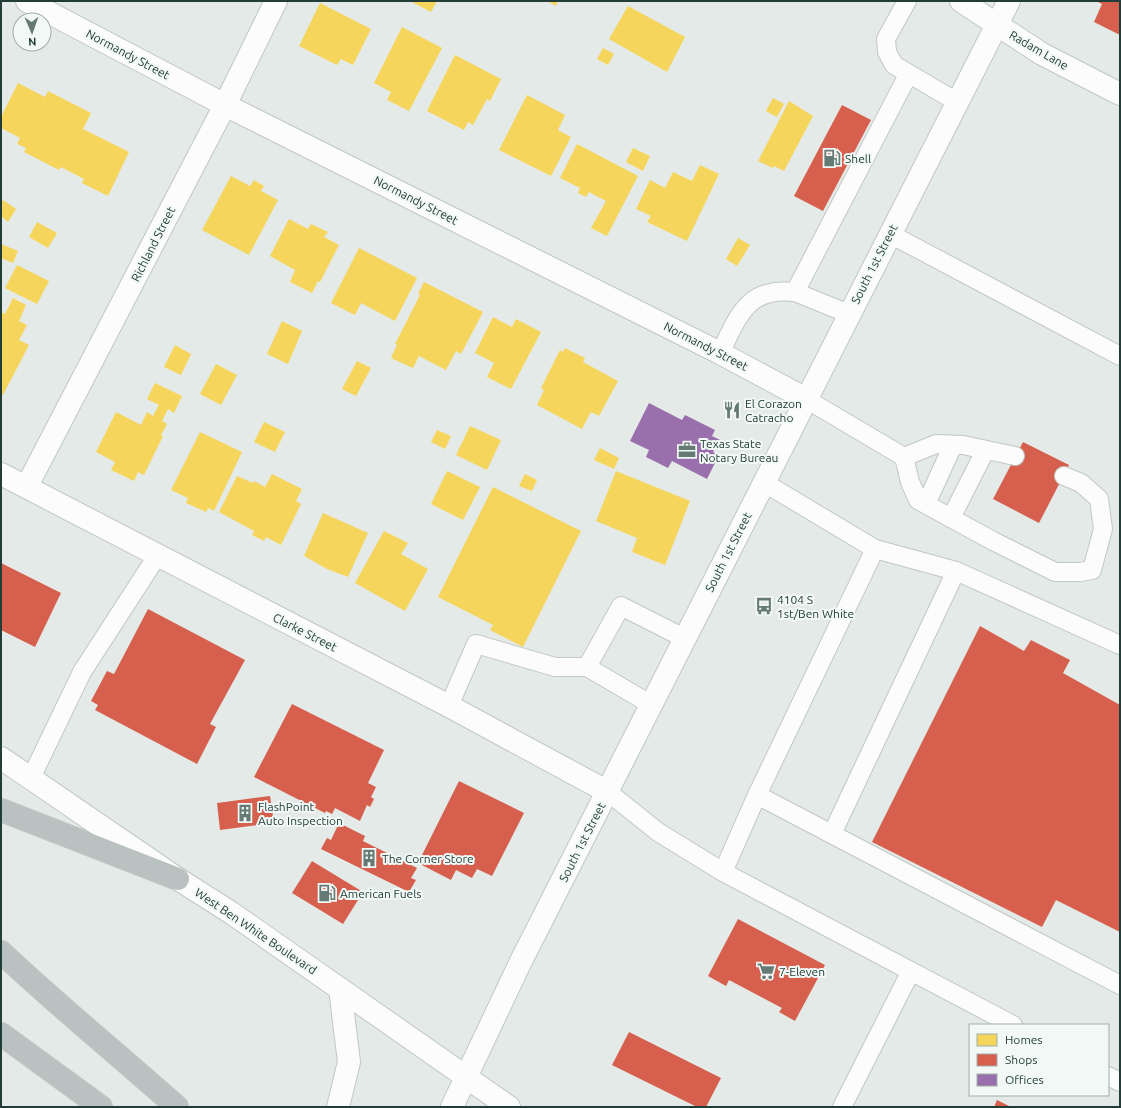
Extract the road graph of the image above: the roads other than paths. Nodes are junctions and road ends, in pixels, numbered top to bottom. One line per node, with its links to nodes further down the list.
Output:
1 (27, 1): 10 (street, Normandy Street)
2 (276, 1): 10 (street, Richland Street)
3 (907, 1): 7 (lane)
4 (961, 1): 6 (street, Radam Lane)
5 (1009, 1): 6 (street, South 1st Street)
6 (997, 26): 8 (street, Radam Lane); 9 (street, South 1st Street)
7 (908, 75): 9 (lane); 12 (lane)
8 (1120, 94)
9 (957, 102): 11 (street, South 1st Street)
10 (225, 105): 14 (street, Normandy Street); 24 (street, Richland Street)
11 (890, 234): 13 (street, South 1st Street); 15 (lane)
12 (795, 292): 13 (lane); 14 (lane)
13 (849, 314): 16 (street, South 1st Street)
14 (720, 353): 16 (street, Normandy Street)
15 (1120, 356)
16 (806, 399): 20 (lane); 23 (street, South 1st Street)
17 (953, 445): 18 (lane); 20 (lane); 25 (lane)
18 (985, 451): 19 (lane); 26 (lane)
19 (1015, 456)
20 (904, 457): 25 (lane)
21 (1, 474): 24 (street, Clarke Street)
22 (1064, 476): 26 (lane)
23 (764, 482): 27 (lane); 30 (street, South 1st Street)
24 (27, 486): 28 (street, Clarke Street)
25 (926, 504): 26 (lane)
26 (951, 518)
27 (875, 549): 29 (lane); 38 (lane)
28 (157, 556): 34 (street, Clarke Street); 36 (lane)
29 (956, 571): 31 (lane); 40 (lane)
30 (684, 638): 32 (lane); 33 (street, South 1st Street)
31 (1120, 645)
32 (587, 668): 33 (lane); 34 (lane)
33 (650, 704): 37 (street, South 1st Street)
34 (449, 706): 37 (street, Clarke Street)
35 (1, 758): 36 (street, West Ben White Boulevard)
36 (31, 778): 42 (street, West Ben White Boulevard)
37 (608, 792): 41 (lane); 50 (street, South 1st Street)
38 (757, 795): 40 (lane); 41 (lane)
39 (1, 810): 42 (highway)
40 (832, 834): 45 (lane)
41 (723, 872): 44 (lane)
42 (178, 879): 46 (street, West Ben White Boulevard)
43 (1, 952): 53 (highway)
44 (911, 971): 47 (lane); 57 (lane)
45 (1120, 985)
46 (340, 989): 50 (street, West Ben White Boulevard); 54 (street)
47 (1011, 1024)
48 (1, 1034): 52 (highway)
49 (1109, 1076): 51 (lane)
50 (466, 1078): 55 (street, South 1st Street); 56 (street, West Ben White Boulevard)
51 (1120, 1082)
52 (101, 1107)
53 (177, 1107)
54 (338, 1107)
55 (452, 1107)
56 (509, 1107)
57 (842, 1107)

